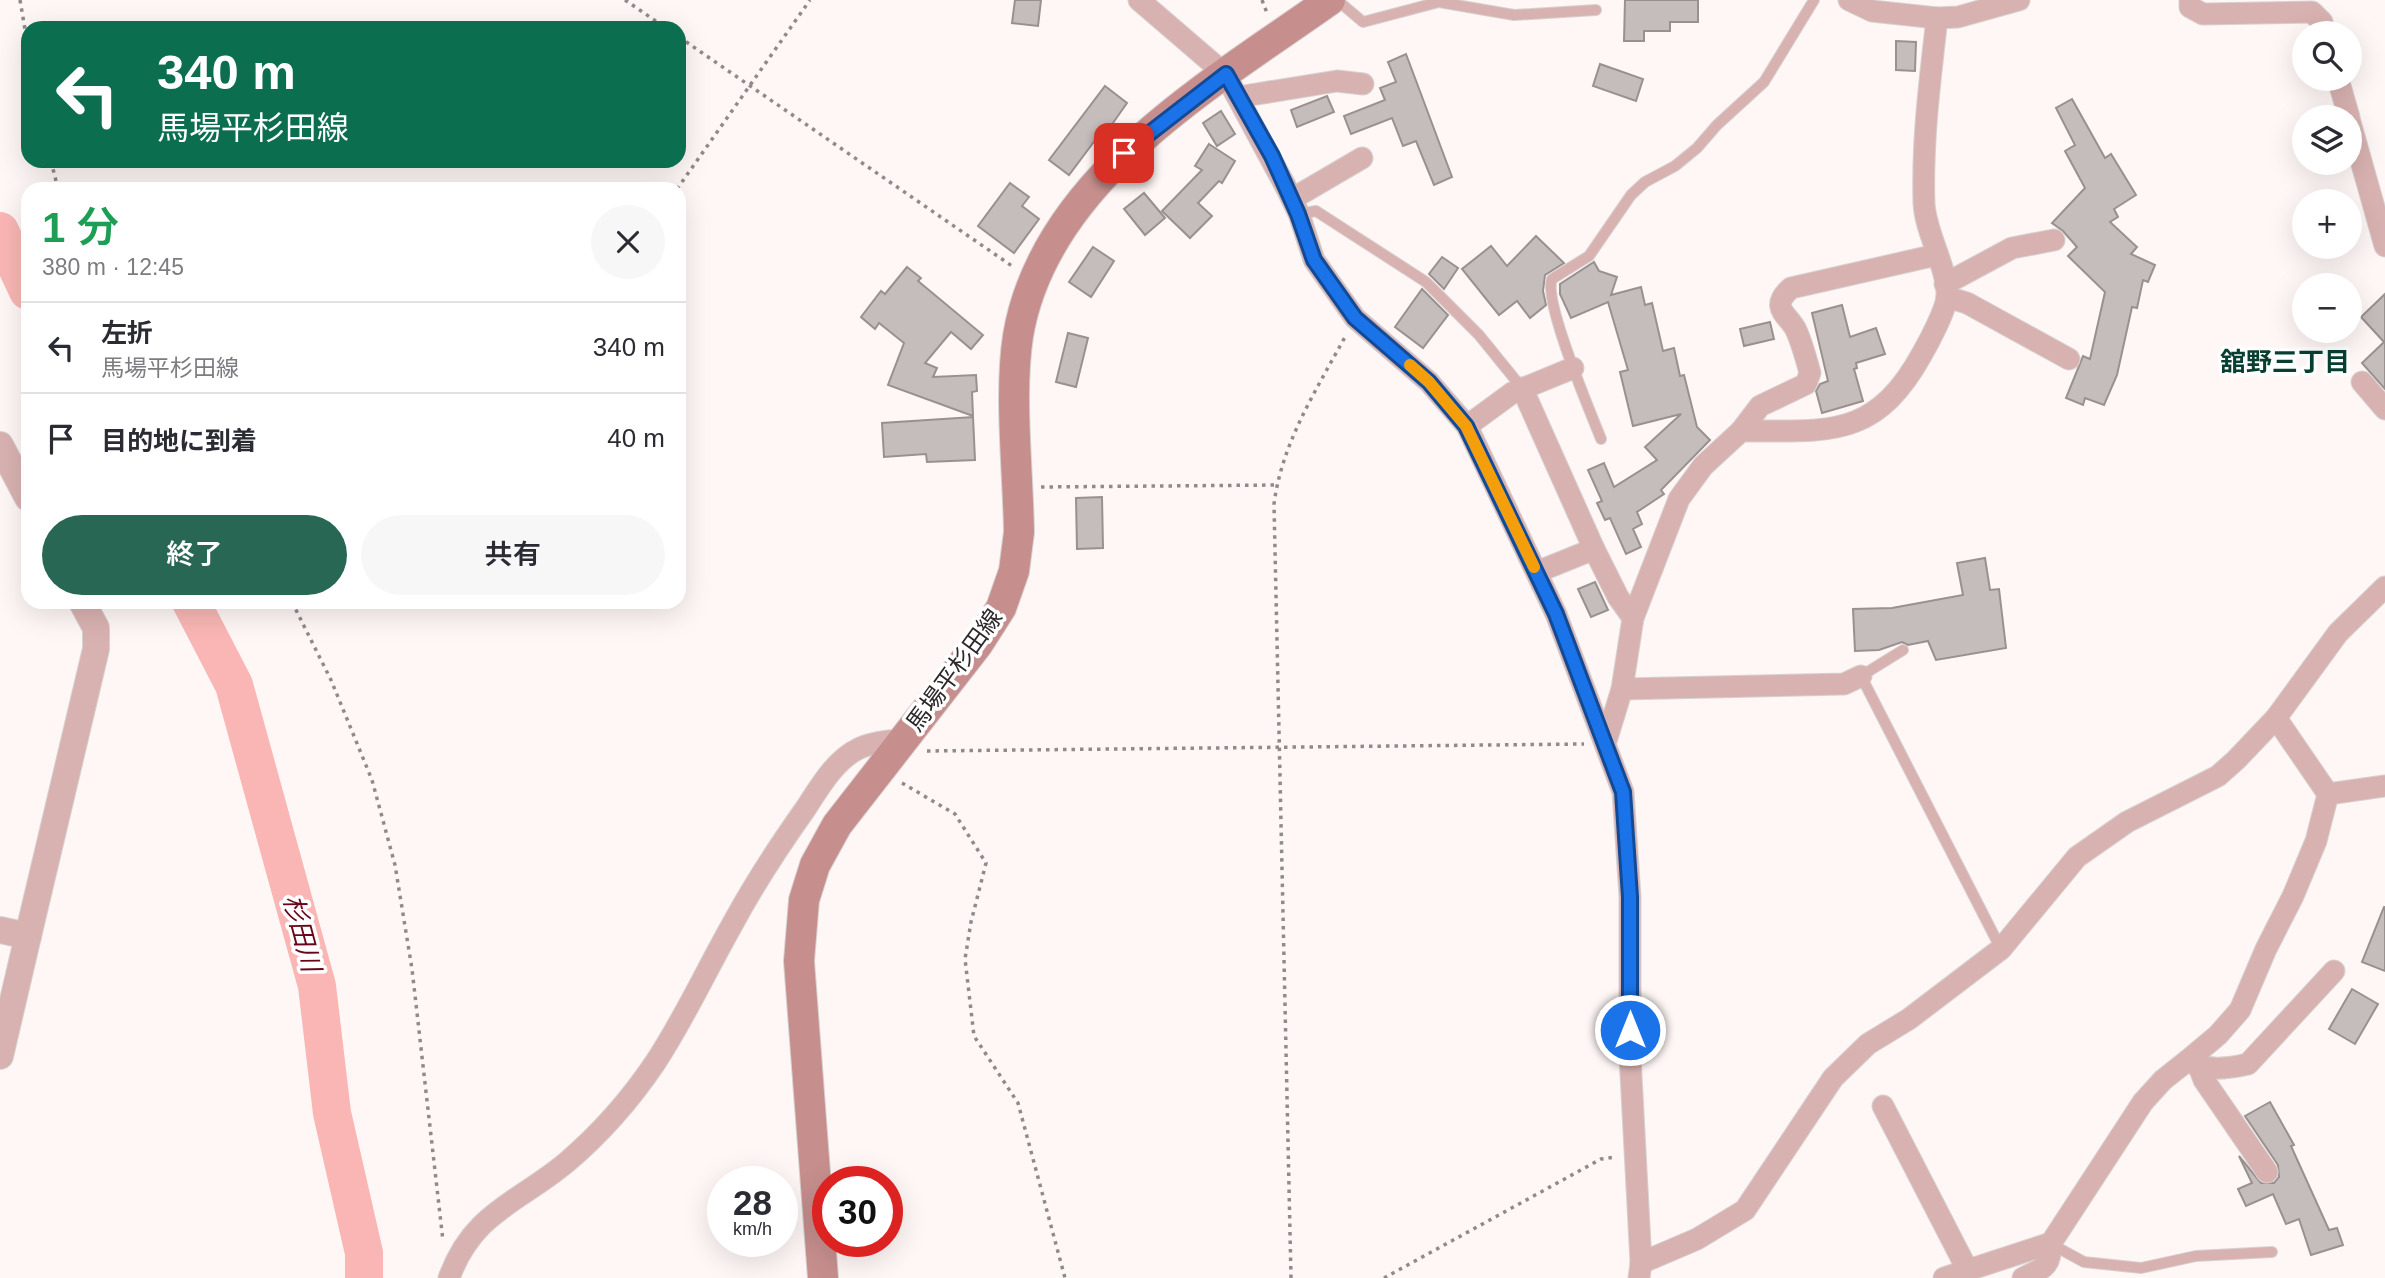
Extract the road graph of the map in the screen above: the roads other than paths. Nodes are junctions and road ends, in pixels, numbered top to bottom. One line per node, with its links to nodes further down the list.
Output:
1 (1139, 0): 12 (street)
2 (1330, 0): 12 (main road, 馬場平杉田線)
3 (1337, 0): 8 (lane)
4 (1814, 0): 21 (lane)
5 (1849, 0): 9 (street)
6 (2019, 0): 9 (street)
7 (2190, 0): 10 (street)
8 (1595, 10)
9 (1951, 12): 18 (street)
10 (2321, 21)
11 (1363, 84): 12 (street)
12 (1232, 86): 15 (street); 39 (main road, 馬場平杉田線)
13 (1362, 158): 15 (street)
14 (2362, 165): 17 (street)
15 (1295, 206): 23 (lane); 25 (street)
16 (2054, 240): 19 (street)
17 (2385, 246)
18 (1936, 254): 19 (street); 26 (street)
19 (1946, 290): 20 (street); 26 (street)
20 (2069, 359)
21 (1573, 368): 23 (street); 27 (lane)
22 (2362, 383): 24 (street)
23 (1522, 388): 25 (street); 30 (street)
24 (2385, 409)
25 (1466, 426): 31 (street)
26 (1741, 431): 34 (street)
27 (1601, 439)
28 (0, 445): 29 (street)
29 (21, 485)
30 (1594, 550): 31 (street); 34 (street)
31 (1537, 572): 40 (street)
32 (2385, 587): 38 (street)
33 (86, 609): 44 (street)
34 (1633, 618): 37 (street)
35 (1903, 650): 36 (lane)
36 (1861, 677): 37 (street); 45 (lane)
37 (1622, 689): 40 (street)
38 (2276, 718): 42 (street); 45 (street)
39 (904, 739): 55 (street); 56 (main road, 馬場平杉田線)
40 (1606, 741): 54 (street)
41 (2385, 786): 42 (street)
42 (2328, 794): 48 (street)
43 (0, 930): 44 (street)
44 (28, 936): 47 (street)
45 (2001, 948): 54 (street)
46 (2334, 971): 48 (street)
47 (0, 1056)
48 (2193, 1064): 50 (street); 51 (street)
49 (1883, 1106): 53 (street)
50 (2267, 1172)
51 (2050, 1243): 52 (lane); 53 (street); 58 (street)
52 (2272, 1252)
53 (1967, 1269): 57 (street)
54 (1640, 1270)
55 (449, 1278)
56 (823, 1278)
57 (1944, 1278)
58 (2023, 1278)

